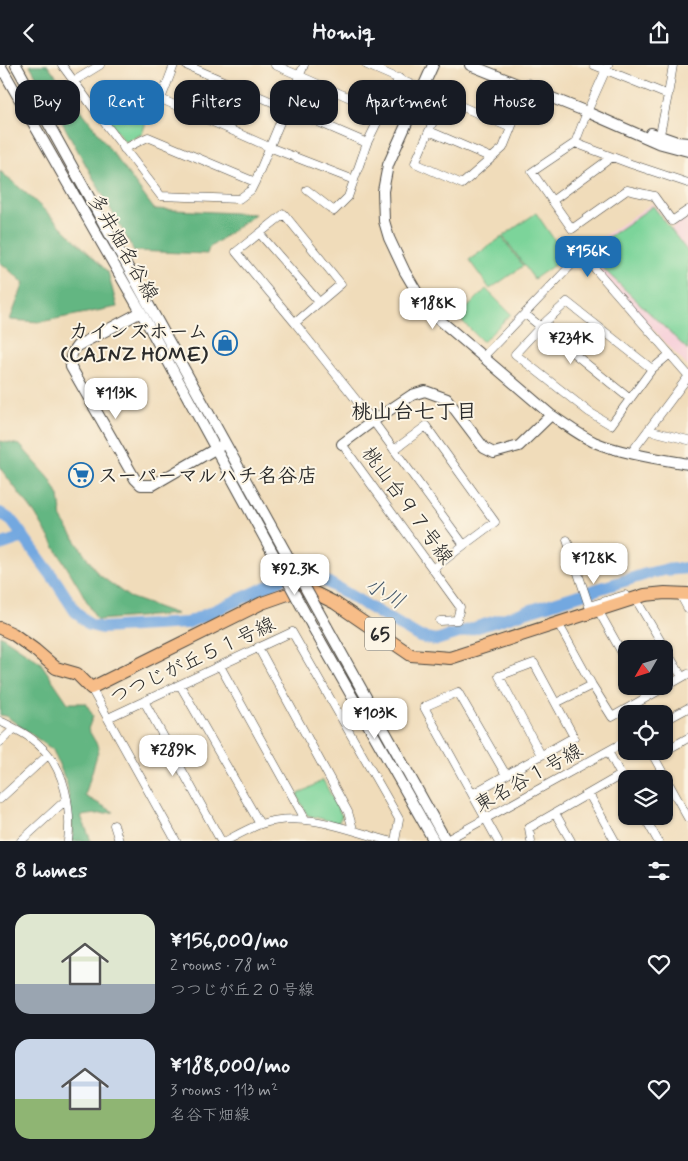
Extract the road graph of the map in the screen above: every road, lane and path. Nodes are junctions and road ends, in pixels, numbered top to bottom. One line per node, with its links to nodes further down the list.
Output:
1 (0, 65): 61 (street, 多井畑名谷線)
2 (16, 65): 75 (street, 多井畑名谷線)
3 (62, 65): 18 (street)
4 (100, 65): 19 (street)
5 (174, 65): 26 (street)
6 (186, 65): 31 (street)
7 (275, 65): 16 (street)
8 (304, 65): 16 (street)
9 (366, 65): 17 (street)
10 (433, 65): 22 (street)
11 (470, 65): 23 (street)
12 (486, 65): 24 (street)
13 (594, 65): 15 (street)
14 (674, 65): 28 (street)
15 (607, 67): 28 (street); 34 (street)
16 (299, 75): 20 (street); 29 (street)
17 (399, 78): 21 (street)
18 (73, 80)
19 (76, 80)
20 (297, 80)
21 (403, 80)
22 (427, 80)
23 (514, 80)
24 (518, 80)
25 (80, 89): 32 (street)
26 (164, 91)
27 (554, 95): 34 (street)
28 (668, 95): 44 (street)
29 (348, 96)
30 (164, 100): 48 (street)
31 (270, 100)
32 (90, 103)
33 (466, 109): 42 (street)
34 (588, 109): 44 (street); 46 (street)
35 (106, 125): 49 (street)
36 (278, 125): 48 (street)
37 (326, 125): 45 (street)
38 (375, 125): 45 (street)
39 (406, 125): 66 (street)
40 (432, 125): 43 (street)
41 (512, 125): 42 (street)
42 (511, 128): 52 (street)
43 (429, 131): 52 (street); 52 (street)
44 (658, 140): 47 (street); 50 (street)
45 (367, 143): 53 (street)
46 (575, 143): 51 (street); 57 (street)
47 (688, 143)
48 (269, 147): 53 (street); 54 (street)
49 (124, 149): 54 (street); 54 (street)
50 (688, 151)
51 (612, 157): 55 (street); 57 (street)
52 (492, 158)
53 (354, 180): 56 (street)
54 (255, 182)
55 (688, 183)
56 (307, 190)
57 (552, 201): 58 (street)
58 (688, 209)
59 (260, 233): 60 (street); 60 (street); 63 (street)
60 (318, 303): 63 (street)
61 (141, 312): 75 (street, 多井畑名谷線); 75 (street)
62 (525, 314): 64 (street); 65 (street); 66 (street)
63 (295, 323): 71 (street)
64 (541, 326): 67 (street); 69 (street); 69 (street)
65 (670, 354): 67 (street); 68 (street)
66 (484, 356): 70 (street)
67 (652, 369): 69 (street)
68 (688, 376): 72 (street)
69 (630, 399)
70 (551, 415): 71 (street, 桃山台９７号線); 77 (street)
71 (372, 421): 74 (street, 桃山台９７号線); 76 (street)
72 (648, 429): 73 (street); 77 (street)
73 (687, 438)
74 (342, 444): 81 (street, 桃山台９７号線)
75 (221, 446): 133 (street, 多井畑名谷線, bridge); 134 (street, 多井畑名谷線, bridge)
76 (394, 450): 80 (street); 80 (street)
77 (631, 453): 78 (street)
78 (688, 464)
79 (566, 540): 84 (street)
80 (464, 545): 81 (street)
81 (433, 569): 86 (street, 桃山台９７号線)
82 (684, 594): 83 (main road, 65); 85 (street)
83 (640, 597): 84 (main road, 65); 92 (street)
84 (593, 608): 87 (main road, 65); 90 (street)
85 (688, 609)
86 (440, 621)
87 (558, 623): 94 (street); 95 (main road, 65)
88 (0, 628): 95 (main road)
89 (258, 647): 91 (street, つつじが丘５１号線); 124 (street); 132 (street, つつじが丘５１号線)
90 (618, 647)
91 (220, 666): 93 (street, つつじが丘５１号線); 118 (street)
92 (685, 676): 96 (street)
93 (180, 685): 97 (street, つつじが丘５１号線); 121 (street)
94 (592, 685): 96 (street); 98 (street)
95 (91, 688): 101 (street)
96 (647, 697)
97 (144, 701): 101 (street, つつじが丘５１号線); 129 (street)
98 (556, 703): 109 (street); 109 (street)
99 (688, 708): 100 (street)
100 (673, 716)
101 (108, 718): 128 (street)
102 (0, 721): 103 (street)
103 (14, 729): 105 (street); 108 (street)
104 (688, 739): 120 (street)
105 (0, 742)
106 (618, 745): 107 (street, 東名谷１号線)
107 (608, 751): 110 (street); 119 (street, 東名谷１号線)
108 (48, 755): 115 (street); 116 (street)
109 (541, 755): 111 (street)
110 (618, 770)
111 (506, 775): 113 (street); 113 (street)
112 (618, 777): 114 (street)
113 (472, 794): 119 (street)
114 (589, 794): 117 (street); 138 (street)
115 (0, 799)
116 (66, 799): 125 (street); 126 (street)
117 (555, 813): 136 (street); 137 (street)
118 (305, 819): 121 (street); 124 (street)
119 (486, 819): 134 (street, 東名谷１号線); 135 (street)
120 (688, 819)
121 (260, 824): 130 (street)
122 (114, 825): 127 (street)
123 (649, 825): 139 (street)
124 (352, 829): 131 (street)
125 (21, 841)
126 (68, 841)
127 (119, 841)
128 (176, 841)
129 (221, 841)
130 (226, 841)
131 (389, 841)
132 (395, 841)
133 (434, 841)
134 (446, 841)
135 (498, 841)
136 (531, 841)
137 (571, 841)
138 (615, 841)
139 (658, 841)

